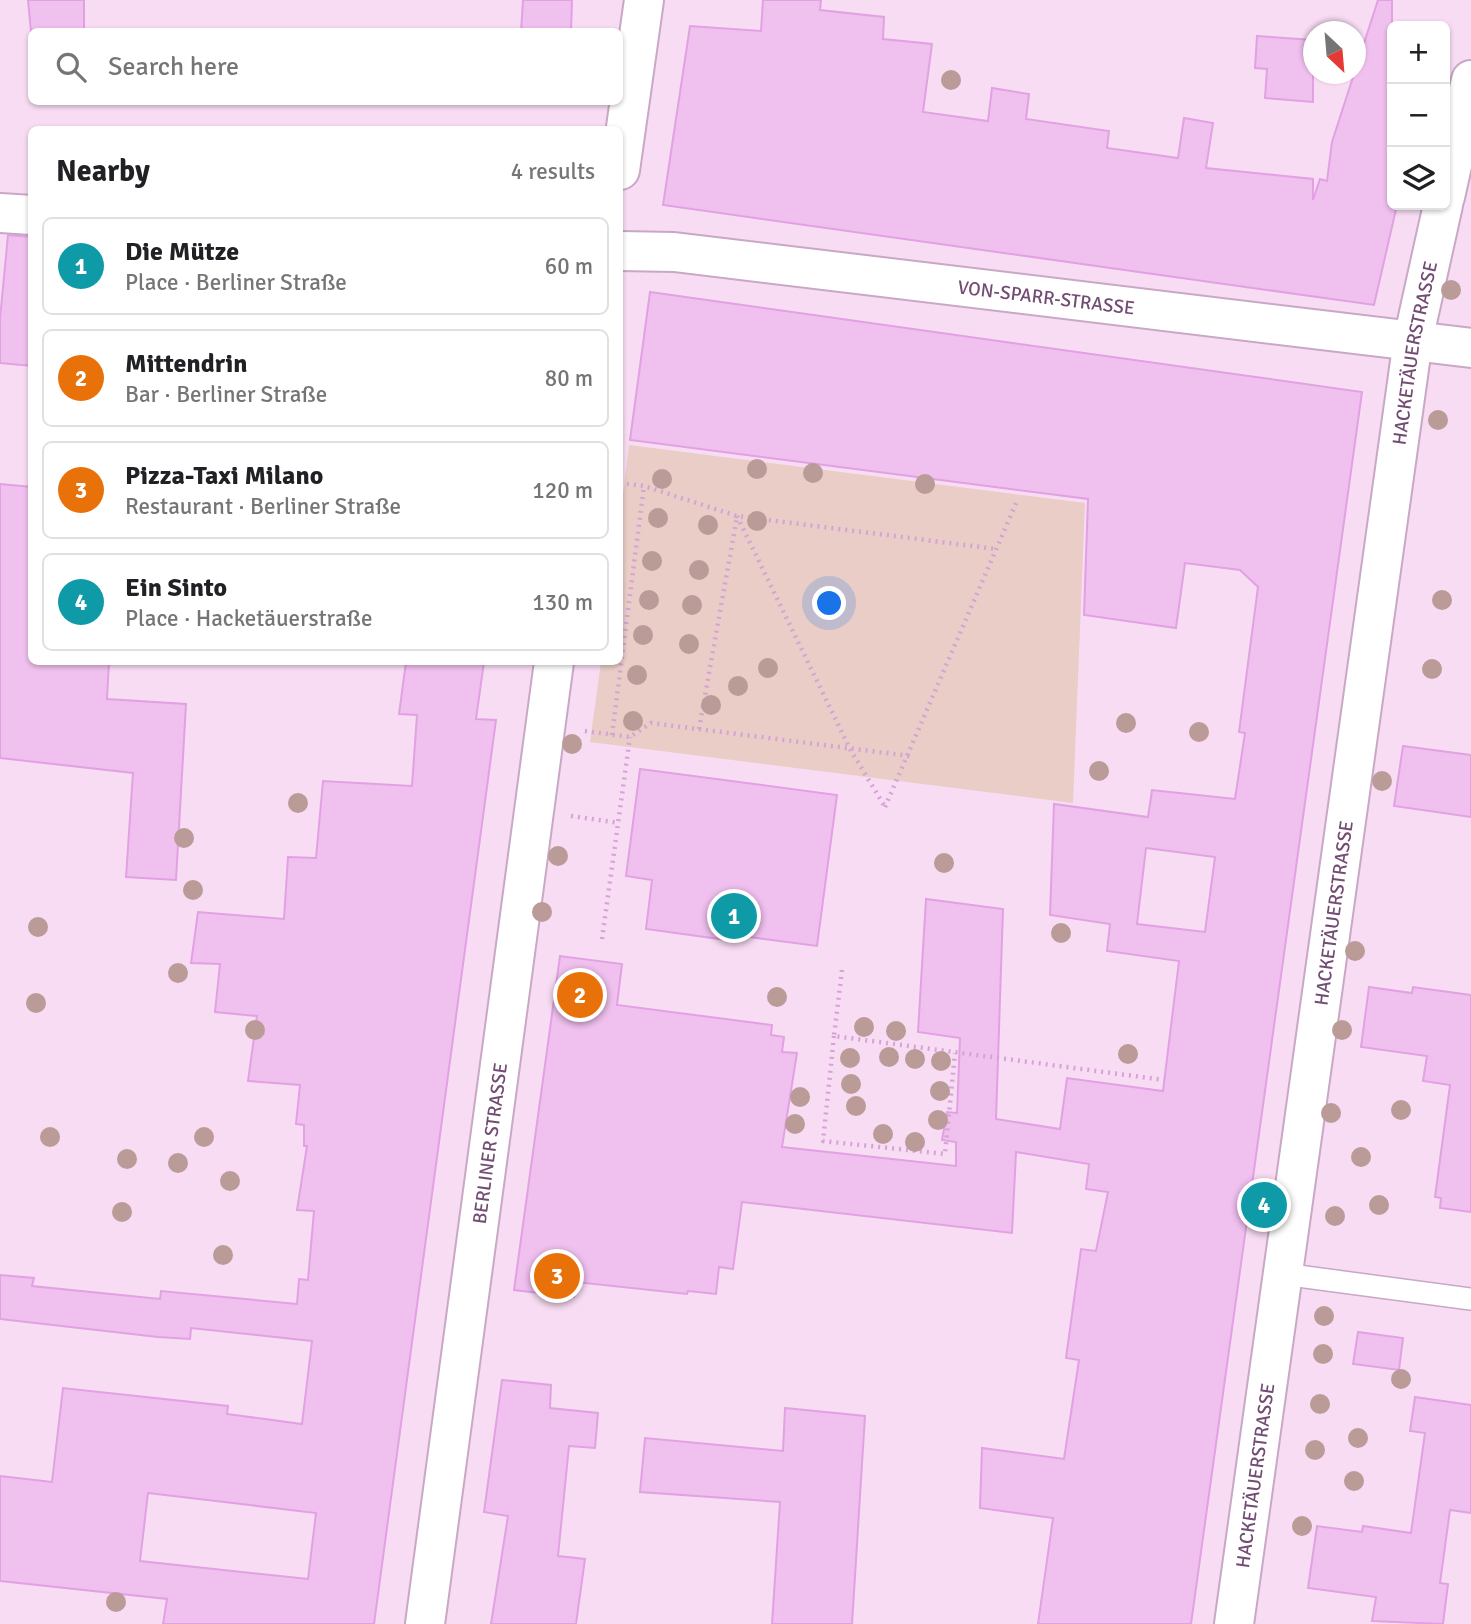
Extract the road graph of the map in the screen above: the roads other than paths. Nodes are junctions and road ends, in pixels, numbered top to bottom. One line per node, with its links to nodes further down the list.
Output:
1 (644, 0): 3 (street)
2 (1471, 80): 4 (street)
3 (623, 149)
4 (1450, 174)
5 (1442, 210): 9 (street, HACKETÄUERSTRASSE)
6 (0, 213): 7 (street)
7 (28, 215)
8 (623, 251): 9 (street, VON-SPARR-STRASSE)
9 (1413, 340): 10 (street, VON-SPARR-STRASSE); 12 (street, HACKETÄUERSTRASSE)
10 (1471, 348)
11 (554, 665): 14 (street, BERLINER STRASSE)
12 (1283, 1274): 13 (lane); 15 (street, HACKETÄUERSTRASSE)
13 (1471, 1299)
14 (425, 1624)
15 (1234, 1624)

